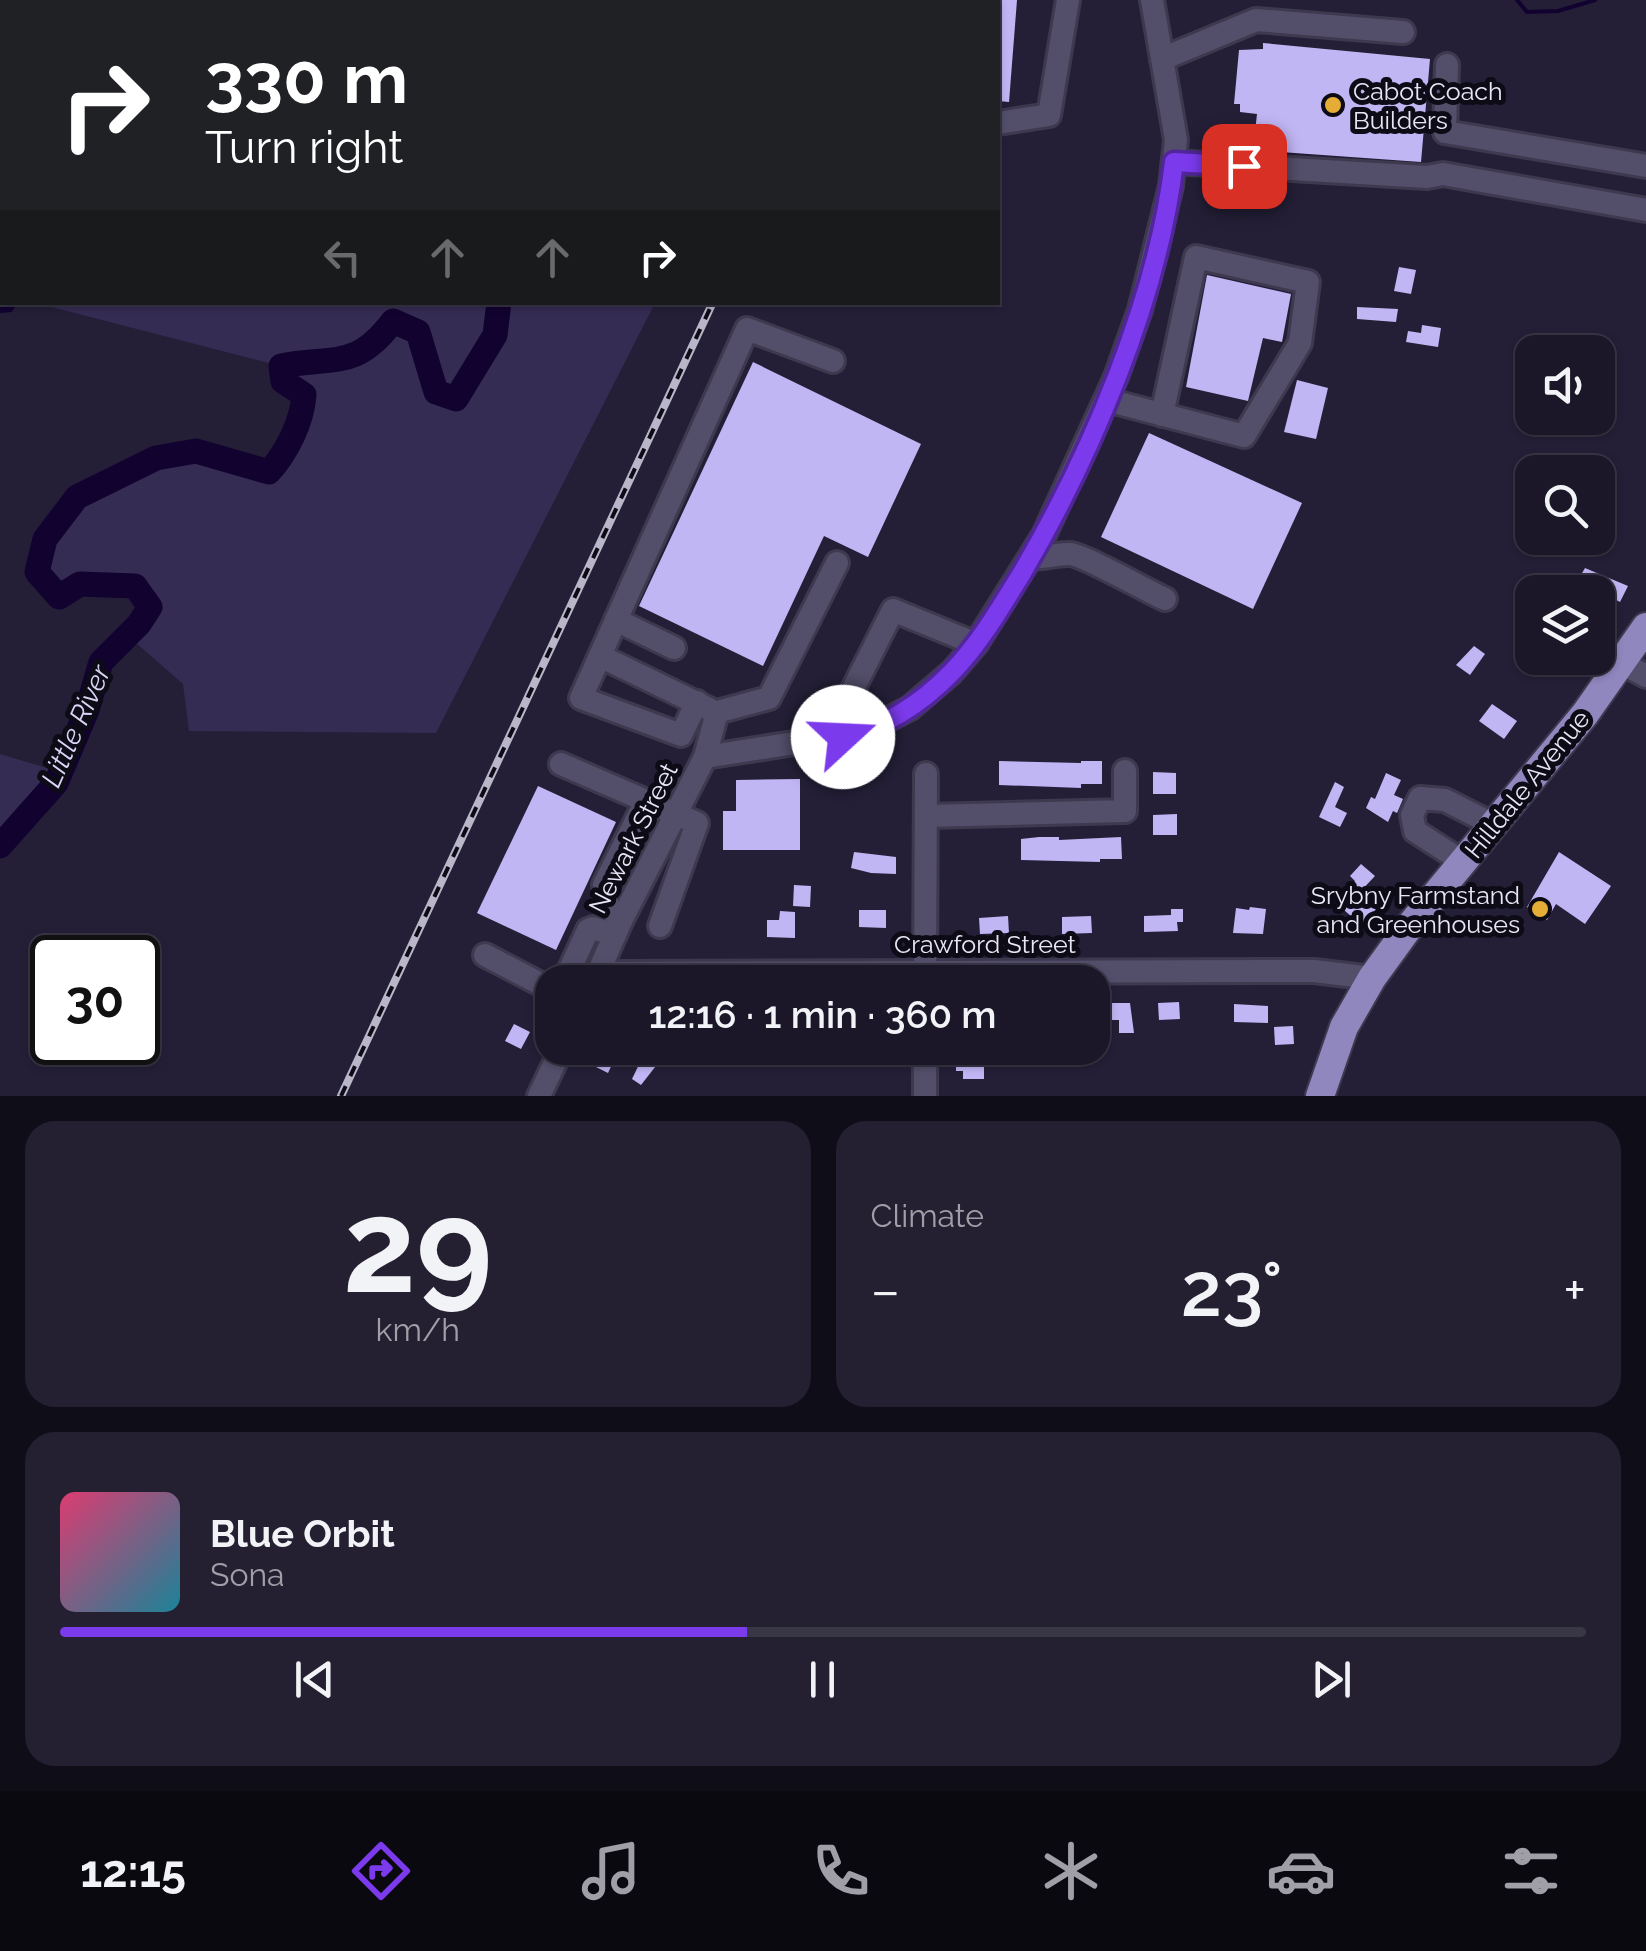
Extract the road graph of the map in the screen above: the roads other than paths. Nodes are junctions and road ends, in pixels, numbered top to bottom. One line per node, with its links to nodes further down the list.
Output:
1 (1068, 0): 6 (street)
2 (1152, 0): 4 (street)
3 (1403, 32): 4 (street)
4 (1162, 60): 8 (street)
5 (1447, 65): 7 (street)
6 (1000, 124)
7 (1444, 132): 9 (street); 10 (street)
8 (1174, 162): 10 (street); 13 (street)
9 (1646, 166)
10 (1435, 175): 11 (street)
11 (1646, 210)
12 (833, 361): 18 (street)
13 (1107, 400): 14 (street); 15 (street)
14 (1162, 415): 14 (street)
15 (1030, 558): 17 (street); 20 (street)
16 (837, 563): 24 (street)
17 (1165, 599)
18 (616, 620): 21 (street); 22 (street)
19 (1646, 628): 23 (main road, Hilldale Avenue)
20 (976, 644): 25 (street); 25 (street)
21 (674, 648)
22 (600, 656): 24 (street); 24 (street)
23 (1634, 669): 33 (main road, Hilldale Avenue)
24 (707, 708): 26 (street)
25 (853, 734): 26 (street, Newark Street)
26 (705, 757): 31 (street, Newark Street)
27 (561, 764): 30 (street)
28 (1125, 771): 32 (street)
29 (926, 774): 32 (street)
30 (646, 801): 31 (street); 36 (street)
31 (674, 814): 35 (street); 36 (street, Newark Street)
32 (926, 816): 40 (street)
33 (1494, 825): 34 (main road, Hilldale Avenue); 34 (street)
34 (1463, 862): 42 (main road, Hilldale Avenue)
35 (660, 926)
36 (618, 928): 38 (street); 39 (street, Newark Street)
37 (484, 955): 43 (street)
38 (572, 965)
39 (602, 965)
40 (926, 965)
41 (1110, 974): 42 (street, Crawford Street)
42 (1372, 978): 48 (main road, Hilldale Avenue)
43 (535, 981)
44 (554, 1065): 46 (street)
45 (925, 1065): 47 (street)
46 (539, 1096)
47 (925, 1096)
48 (1320, 1096)

